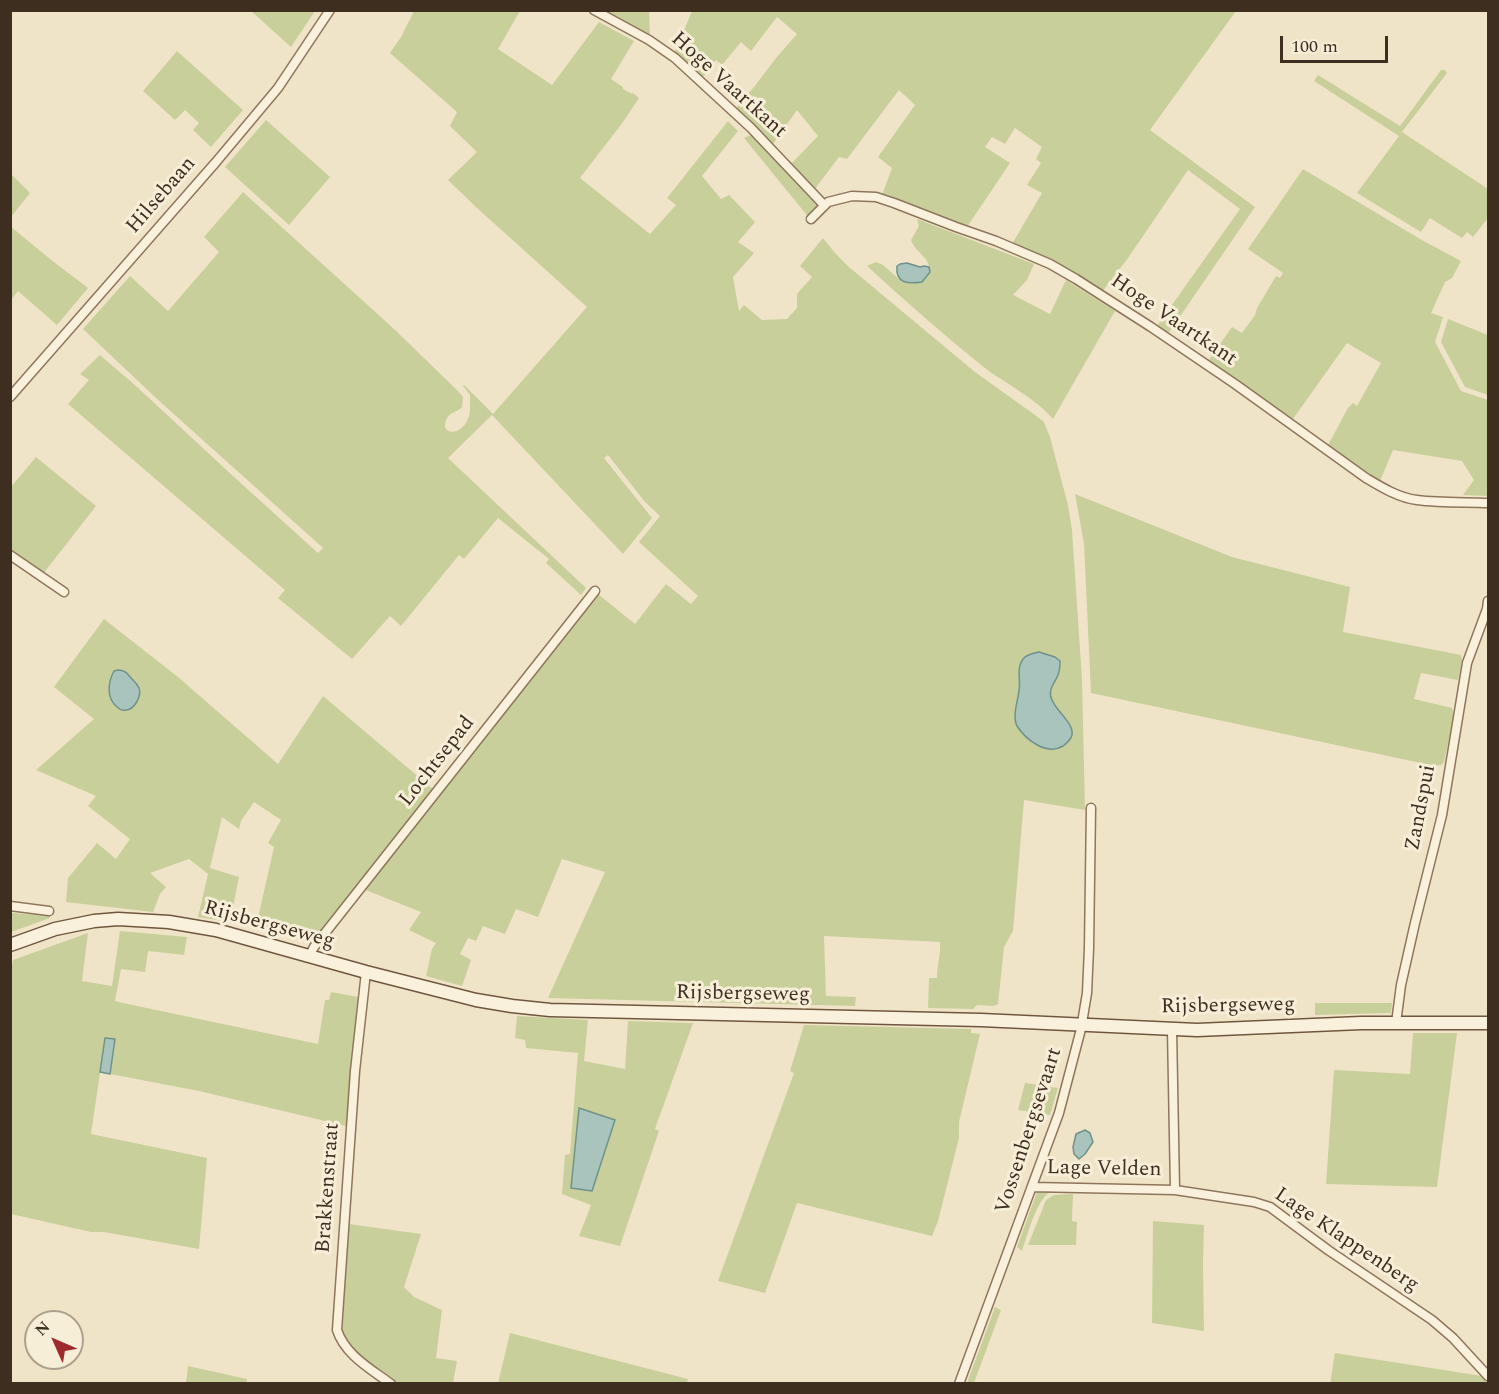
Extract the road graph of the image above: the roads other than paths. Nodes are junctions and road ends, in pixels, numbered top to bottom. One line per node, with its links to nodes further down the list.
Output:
1 (330, 10): 5 (street, Hilsebaan)
2 (594, 10): 3 (street, Hoge Vaartkant)
3 (824, 205): 4 (street, Hoge Vaartkant); 6 (street, Hoge Vaartkant)
4 (811, 219)
5 (10, 397)
6 (1488, 503)
7 (10, 555): 9 (street)
8 (595, 591): 15 (street, Lochtsepad)
9 (64, 592)
10 (1488, 606): 17 (street, Zandspui)
11 (1091, 808): 19 (street, Vossenbergsevaart)
12 (10, 906): 13 (street)
13 (49, 911)
14 (10, 945): 15 (main road, Rijsbergseweg)
15 (310, 956): 16 (main road, Rijsbergseweg)
16 (366, 972): 19 (main road, Rijsbergseweg); 24 (street, Brakkenstraat)
17 (1396, 1023): 18 (main road, Rijsbergseweg); 20 (main road, Rijsbergseweg)
18 (1488, 1023)
19 (1081, 1025): 20 (main road, Rijsbergseweg); 21 (street, Vossenbergsevaart)
20 (1172, 1029): 22 (street)
21 (1032, 1187): 22 (street, Lage Velden); 25 (street, Vossenbergsevaart)
22 (1175, 1190): 23 (street, Lage Klappenberg)
23 (1488, 1376)
24 (391, 1383)
25 (959, 1383)

